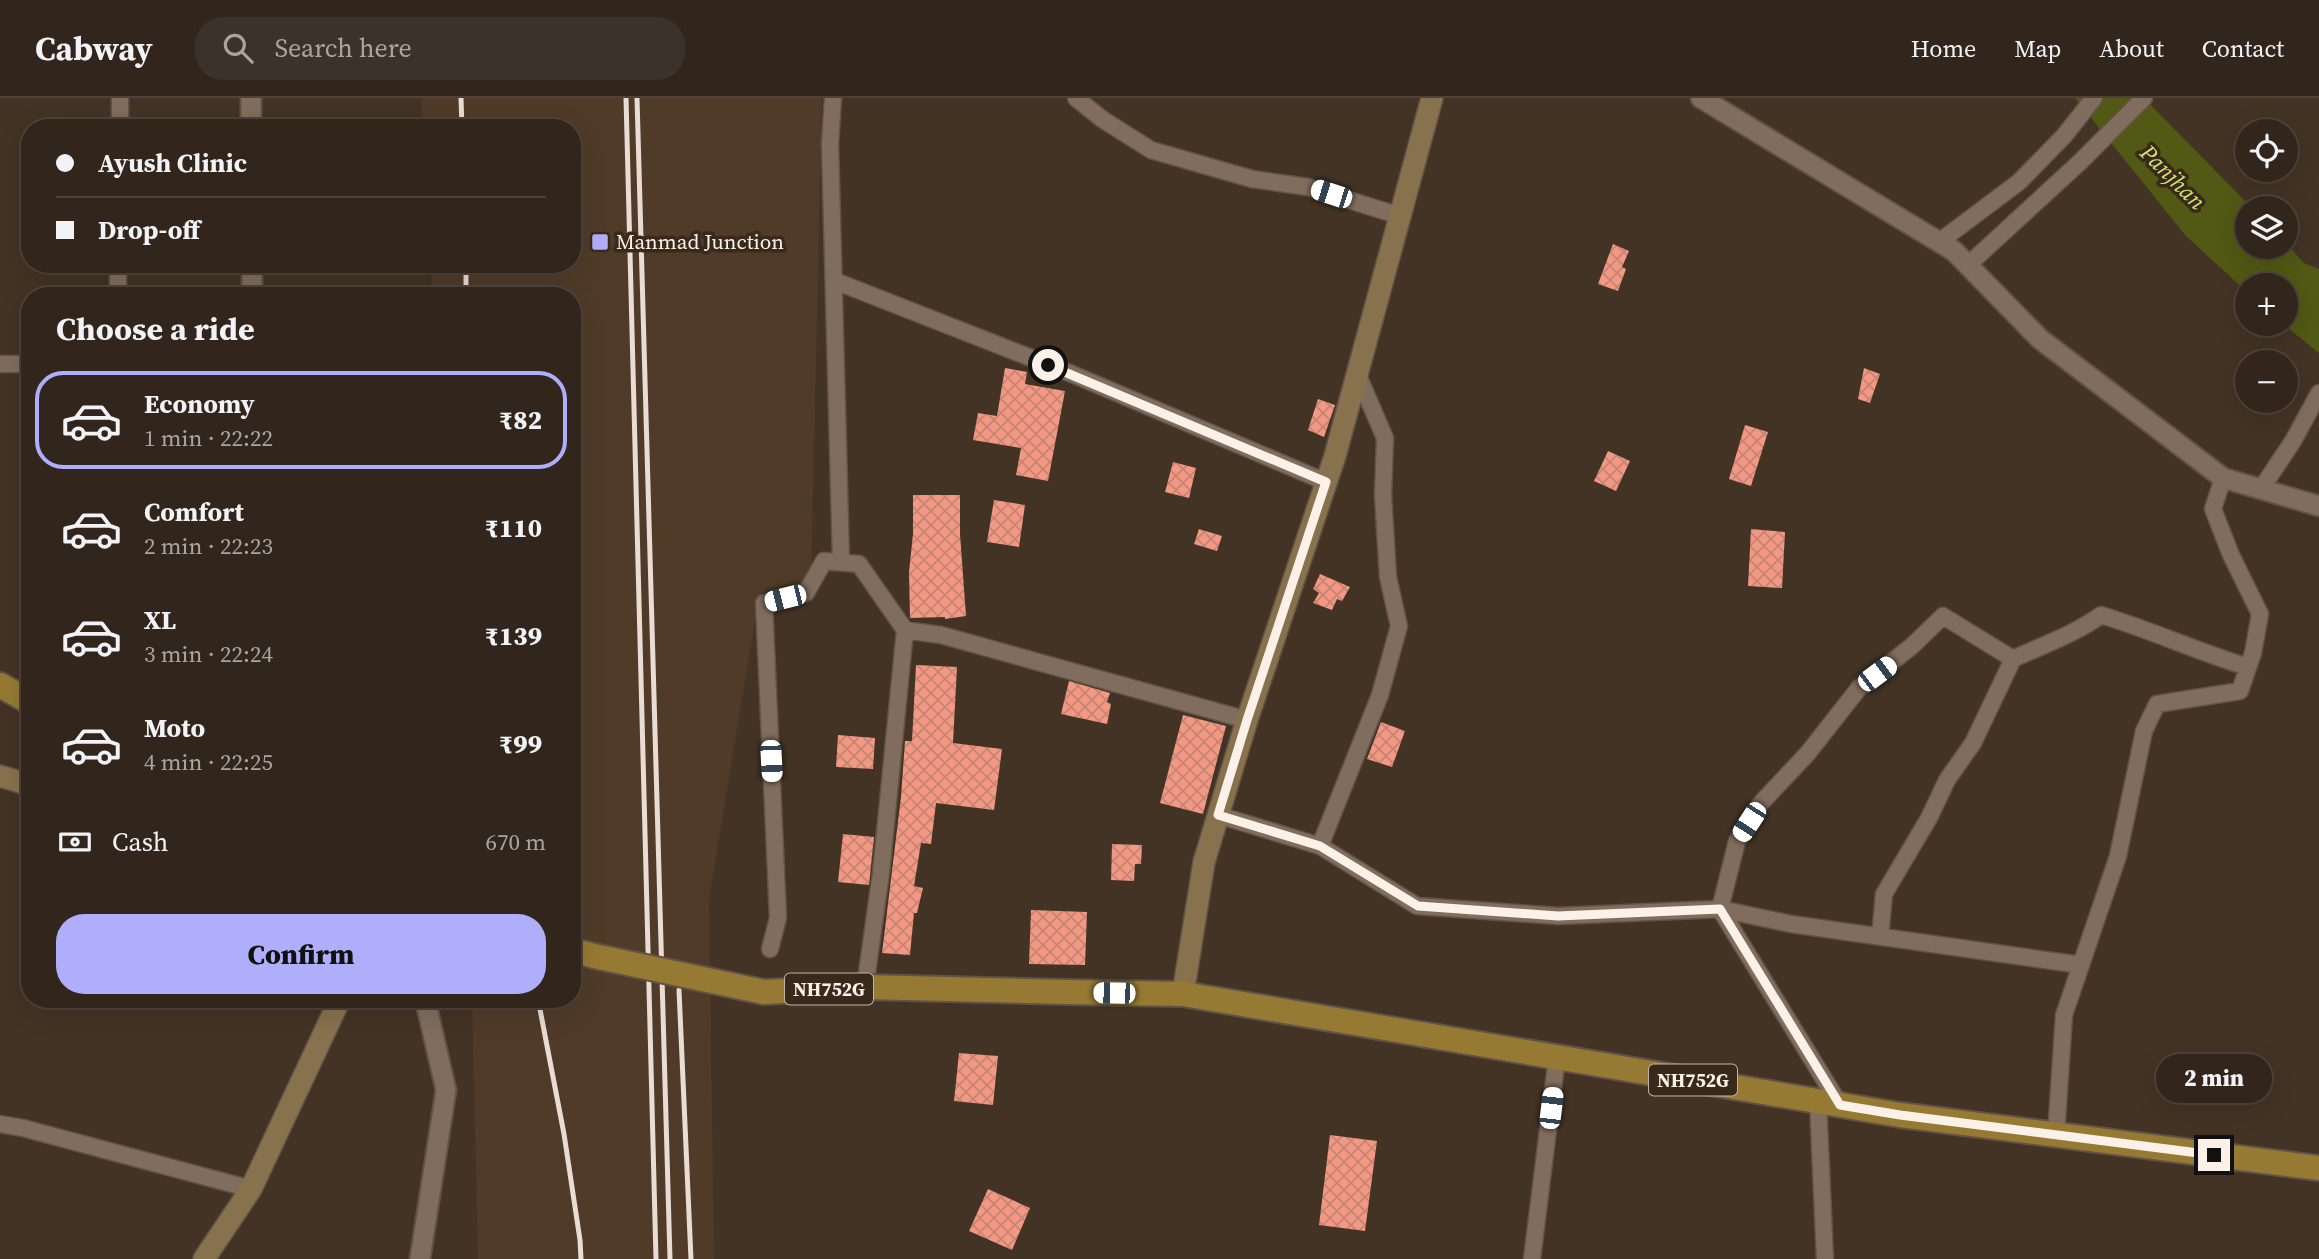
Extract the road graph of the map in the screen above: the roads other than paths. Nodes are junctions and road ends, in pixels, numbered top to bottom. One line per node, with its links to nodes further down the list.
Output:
1 (120, 98): 9 (street)
2 (251, 98): 10 (street)
3 (833, 98): 14 (street)
4 (1076, 98): 11 (street)
5 (1432, 98): 11 (main road)
6 (1701, 98): 12 (street)
7 (2094, 98): 12 (street)
8 (2144, 98): 13 (street)
9 (120, 119)
10 (251, 119)
11 (1400, 216): 17 (main road)
12 (1939, 242): 13 (street)
13 (1968, 265): 19 (street)
14 (835, 281): 20 (street); 23 (street)
15 (0, 364): 16 (street)
16 (21, 364)
17 (1357, 373): 20 (main road); 33 (street)
18 (2319, 393): 21 (street)
19 (2223, 478): 21 (street); 26 (street)
20 (1326, 482): 29 (main road)
21 (2261, 489): 22 (street)
22 (2319, 506)
23 (841, 562): 24 (street); 36 (street)
24 (905, 630): 29 (street); 39 (street)
25 (2013, 659): 26 (street); 34 (street); 35 (street)
26 (2248, 667): 38 (street)
27 (0, 685): 28 (highway)
28 (21, 697)
29 (1247, 720): 32 (main road)
30 (0, 776): 31 (main road)
31 (21, 782)
32 (1218, 815): 33 (street); 40 (main road)
33 (1320, 846): 34 (street)
34 (1720, 909): 35 (street); 44 (street)
35 (1880, 937): 38 (street)
36 (771, 949)
37 (581, 952): 39 (highway, NH752G, bridge)
38 (2081, 965): 46 (street)
39 (865, 988): 40 (highway, NH752G, bridge)
40 (1183, 994): 43 (highway, NH752G)
41 (336, 1008): 48 (main road)
42 (427, 1008): 50 (street)
43 (1558, 1057): 44 (highway, NH752G); 51 (street)
44 (1829, 1103): 46 (highway, NH752G); 52 (street)
45 (0, 1124): 48 (street)
46 (2056, 1135): 47 (highway, NH752G)
47 (2319, 1168)
48 (251, 1189): 49 (main road)
49 (204, 1259)
50 (420, 1259)
51 (1532, 1259)
52 (1825, 1259)

